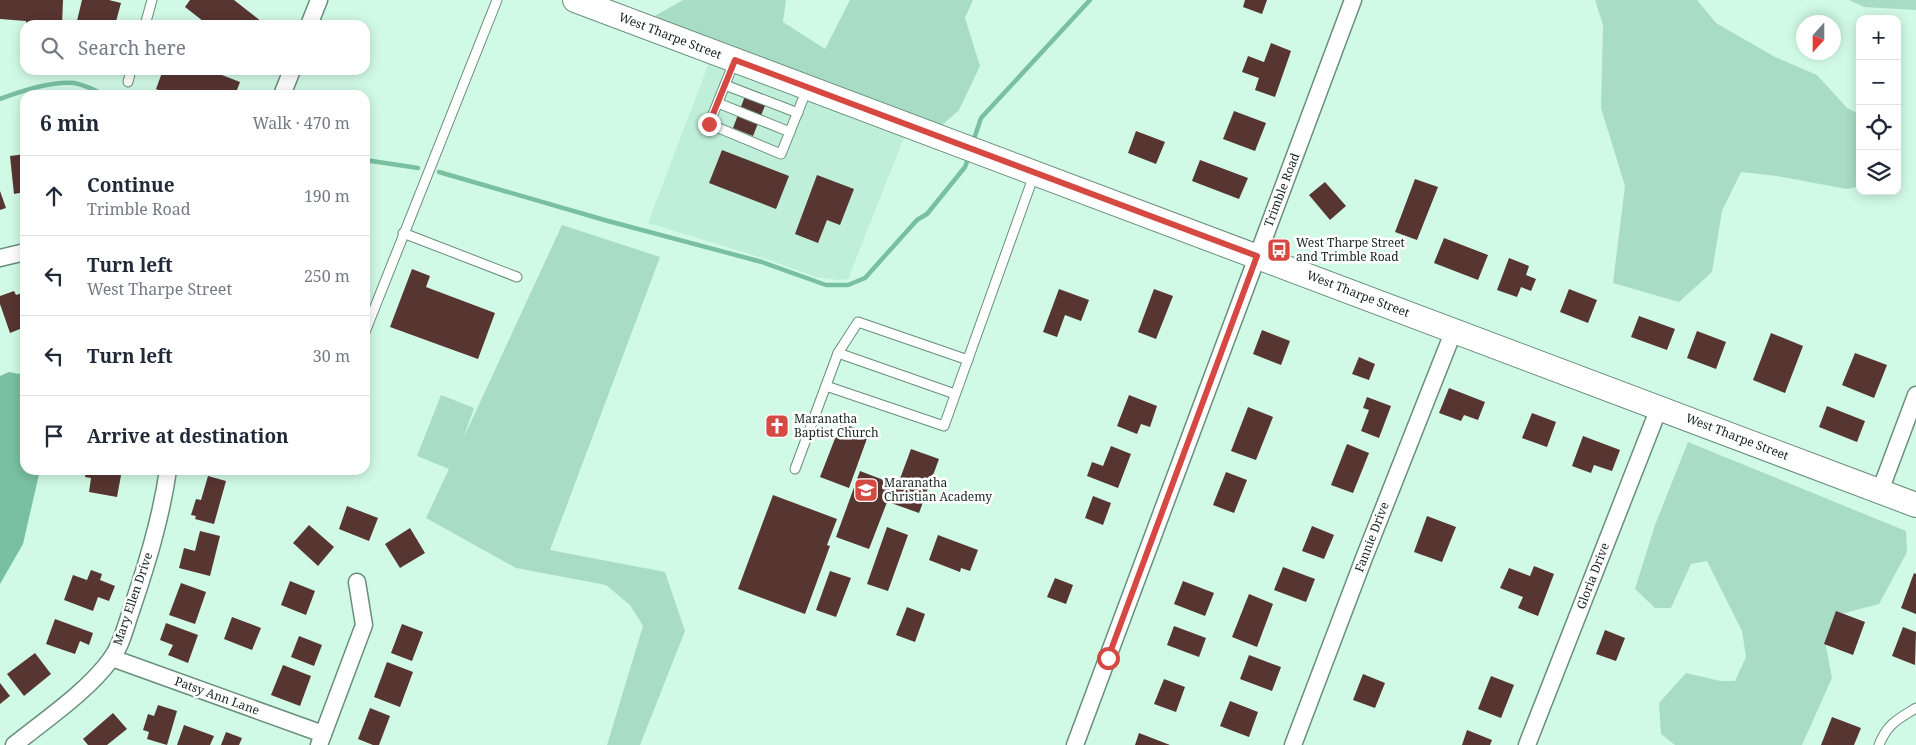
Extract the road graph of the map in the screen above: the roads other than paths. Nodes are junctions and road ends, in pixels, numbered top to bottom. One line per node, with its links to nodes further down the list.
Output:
1 (152, 0): 6 (lane)
2 (319, 0): 7 (street)
3 (498, 0): 19 (lane)
4 (576, 0): 8 (main road, West Tharpe Street)
5 (1353, 0): 21 (street, Trimble Road)
6 (146, 20)
7 (311, 20)
8 (735, 60): 12 (lane); 13 (main road, West Tharpe Street)
9 (130, 75): 11 (lane)
10 (290, 75): 14 (street)
11 (128, 82)
12 (725, 85): 15 (lane); 16 (lane)
13 (808, 87): 16 (lane); 18 (main road, West Tharpe Street)
14 (284, 90)
15 (718, 103): 17 (lane); 17 (lane)
16 (798, 113): 17 (lane)
17 (790, 132)
18 (1035, 172): 21 (main road, West Tharpe Street); 27 (lane)
19 (403, 233): 23 (lane); 24 (lane)
20 (20, 253): 22 (street)
21 (1257, 256): 25 (main road, West Tharpe Street); 41 (street, Trimble Road)
22 (0, 258)
23 (517, 277)
24 (370, 319)
25 (1454, 330): 31 (main road, West Tharpe Street); 42 (street, Fannie Drive)
26 (838, 353): 27 (lane); 28 (lane); 29 (lane)
27 (968, 360): 29 (lane)
28 (826, 386): 29 (lane); 32 (lane)
29 (955, 394)
30 (1916, 396): 34 (street)
31 (1659, 408): 34 (main road, West Tharpe Street); 43 (street, Gloria Drive)
32 (795, 469)
33 (167, 475): 37 (street, Mary Ellen Drive)
34 (1880, 491): 35 (main road, West Tharpe Street)
35 (1916, 505)
36 (357, 582): 39 (street)
37 (112, 658): 39 (street, Patsy Ann Lane); 40 (street, Mary Ellen Drive)
38 (1916, 708): 44 (lane)
39 (321, 740)
40 (14, 745)
41 (1075, 745)
42 (1293, 745)
43 (1527, 745)
44 (1879, 745)

